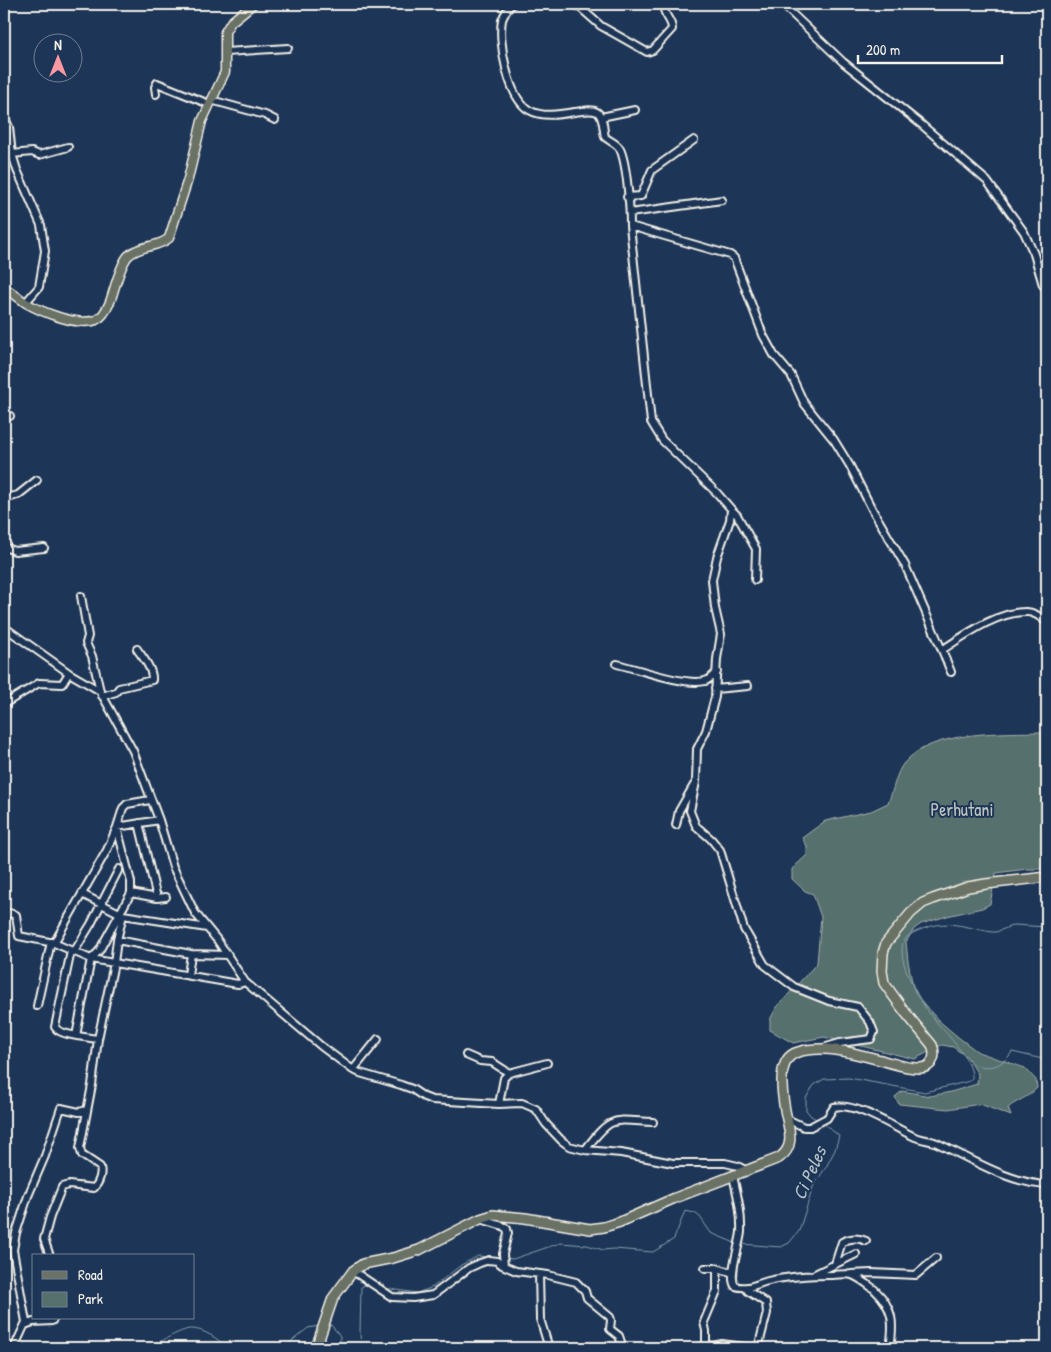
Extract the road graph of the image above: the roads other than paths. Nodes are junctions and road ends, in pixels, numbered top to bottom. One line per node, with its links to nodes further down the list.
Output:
1 (253, 4): 7 (main road)
2 (512, 4): 12 (street)
3 (576, 4): 4 (street)
4 (664, 4)
5 (782, 4): 22 (street)
6 (288, 48): 7 (street)
7 (225, 52): 9 (main road)
8 (156, 94): 9 (street)
9 (210, 102): 13 (street); 23 (main road)
10 (635, 110): 12 (street)
11 (4, 116): 16 (street)
12 (601, 116): 17 (street)
13 (275, 120)
14 (694, 140): 17 (street)
15 (68, 147): 16 (street)
16 (12, 154): 23 (street)
17 (628, 198): 19 (street)
18 (722, 200): 19 (street)
19 (630, 214): 20 (street)
20 (630, 226): 26 (street); 34 (street)
21 (4, 288): 23 (main road)
22 (1047, 290)
23 (26, 302)
24 (37, 480): 25 (street)
25 (4, 499)
26 (731, 509): 29 (street); 36 (street)
27 (4, 547): 28 (street)
28 (44, 548)
29 (755, 580)
30 (81, 596): 41 (street)
31 (1047, 622): 34 (street)
32 (4, 627): 38 (street)
33 (137, 649): 41 (street)
34 (942, 650): 37 (street)
35 (617, 664): 36 (street)
36 (717, 672): 40 (street)
37 (951, 672)
38 (69, 673): 41 (street); 42 (street)
39 (748, 686): 40 (street)
40 (716, 689): 43 (street)
41 (101, 694): 44 (street)
42 (4, 704)
43 (696, 782): 47 (street); 72 (street)
44 (150, 800): 45 (street); 48 (street)
45 (159, 820): 46 (street); 58 (street)
46 (139, 823): 48 (street); 54 (street)
47 (676, 825)
48 (117, 827): 51 (street); 52 (street)
49 (119, 869): 55 (street)
50 (1047, 876): 72 (highway)
51 (131, 893): 54 (street); 56 (street)
52 (82, 894): 55 (street); 60 (street)
53 (166, 897): 54 (street)
54 (157, 898)
55 (102, 904): 56 (street); 61 (street)
56 (121, 914): 58 (street); 59 (street); 64 (street)
57 (4, 915): 60 (street)
58 (206, 928): 63 (street)
59 (117, 940): 62 (street); 65 (street)
60 (52, 942): 61 (street); 68 (street)
61 (72, 951): 64 (street); 69 (street)
62 (191, 954): 63 (street); 66 (street)
63 (228, 955): 67 (street)
64 (91, 959): 65 (street); 69 (street)
65 (114, 963): 66 (street); 70 (street)
66 (188, 975): 67 (street)
67 (245, 982): 75 (street)
68 (37, 1006)
69 (76, 1036): 70 (street)
70 (98, 1039): 78 (street)
71 (378, 1039): 75 (street)
72 (820, 1050): 79 (highway)
73 (466, 1055): 76 (street)
74 (547, 1063): 76 (street)
75 (353, 1070): 77 (street)
76 (509, 1073): 77 (street)
77 (499, 1104): 81 (street)
78 (87, 1110): 88 (street); 102 (street)
79 (787, 1119): 83 (highway); 85 (street)
80 (653, 1122): 81 (street)
81 (584, 1150): 82 (street)
82 (738, 1166): 83 (street); 84 (street)
83 (747, 1171): 84 (highway)
84 (730, 1177): 86 (highway); 96 (street)
85 (1047, 1185)
86 (480, 1220): 91 (street); 95 (highway)
87 (866, 1241): 92 (street)
88 (49, 1254)
89 (856, 1254): 92 (street)
90 (936, 1258): 99 (street)
91 (503, 1261): 95 (street); 97 (street)
92 (835, 1264): 98 (street)
93 (706, 1268): 94 (street)
94 (717, 1268): 96 (street); 103 (street)
95 (353, 1271): 105 (highway)
96 (734, 1273): 100 (street)
97 (539, 1274): 106 (street); 107 (street)
98 (814, 1274): 99 (street); 100 (street)
99 (850, 1274): 110 (street)
100 (746, 1288): 109 (street)
101 (53, 1320): 102 (street)
102 (25, 1325): 104 (street)
103 (704, 1346): 108 (street)
104 (14, 1348)
105 (316, 1348)
106 (549, 1348)
107 (623, 1348)
108 (752, 1348)
109 (758, 1348)
110 (890, 1348)

